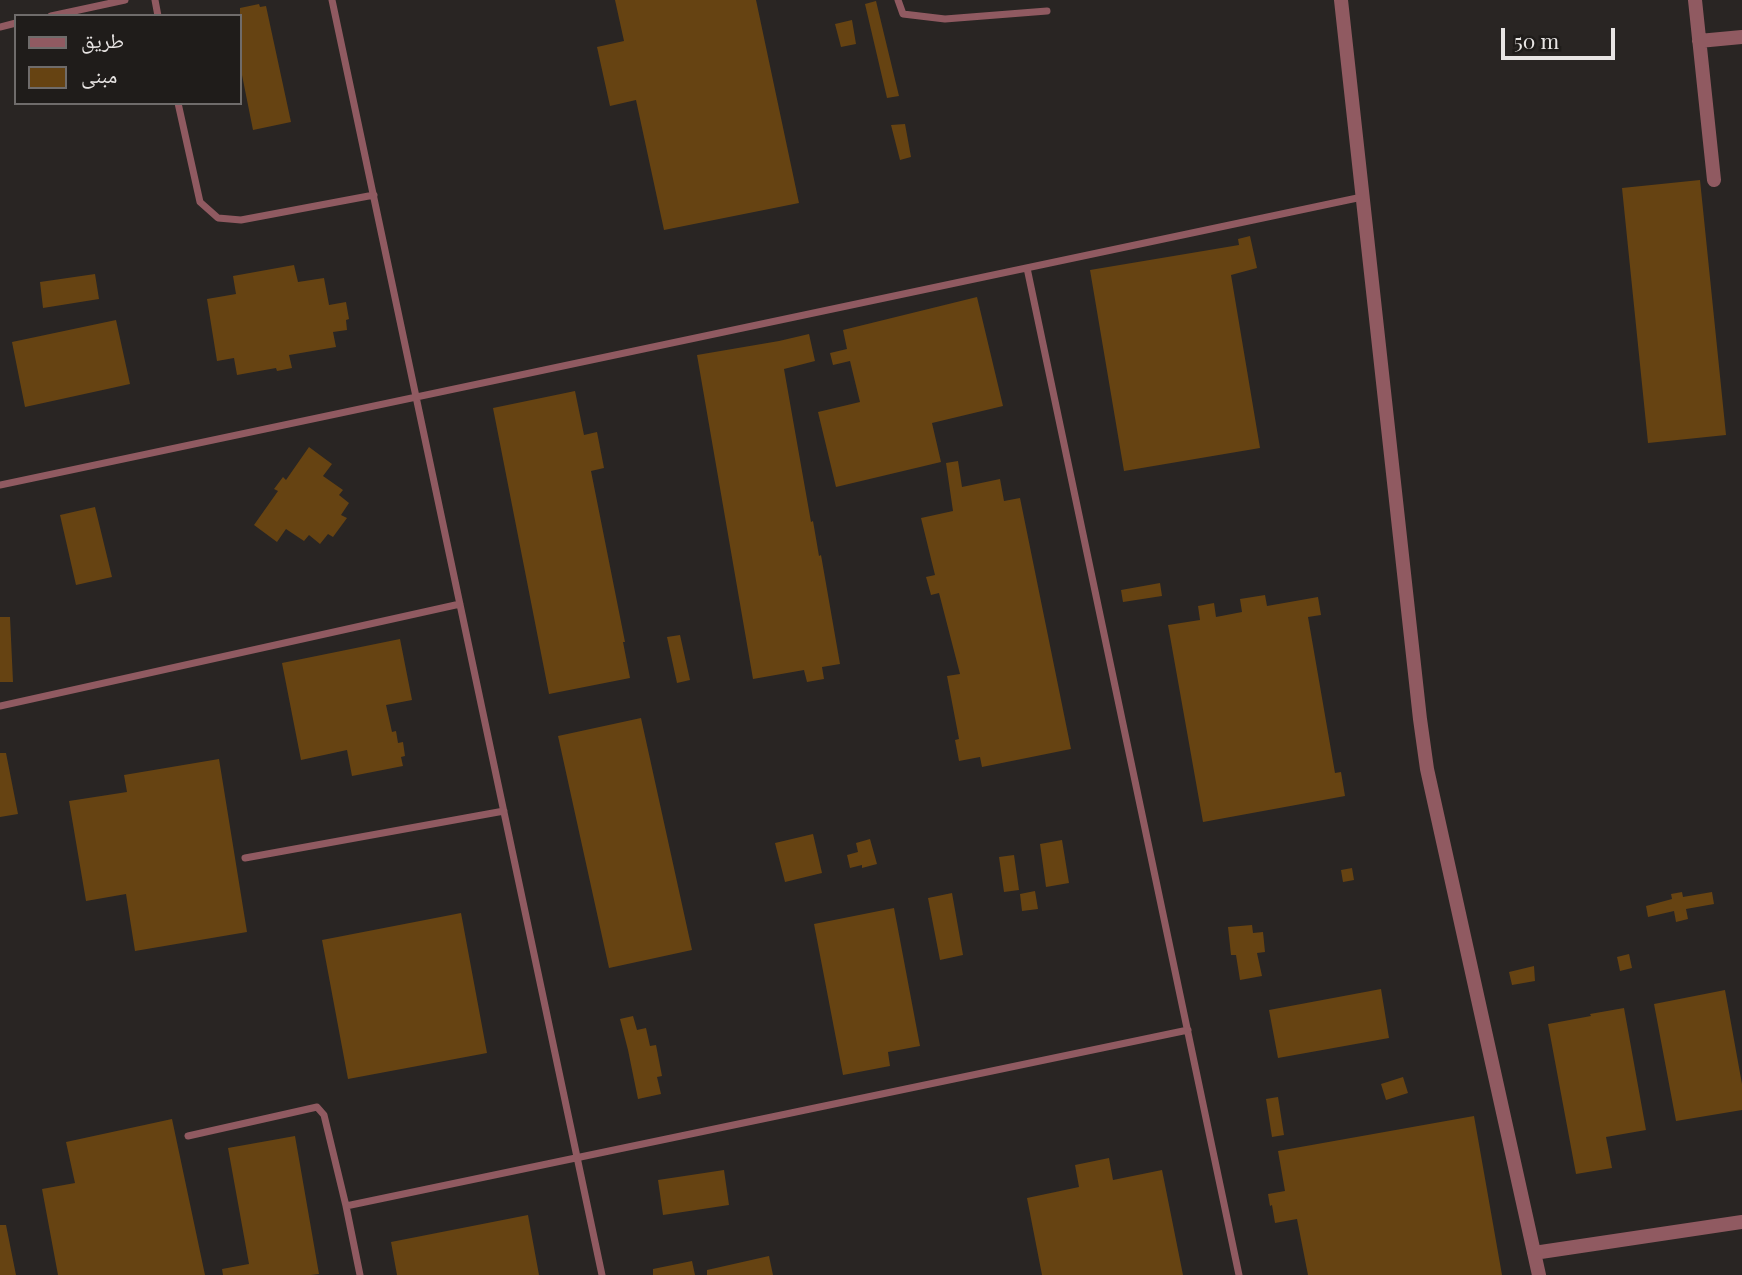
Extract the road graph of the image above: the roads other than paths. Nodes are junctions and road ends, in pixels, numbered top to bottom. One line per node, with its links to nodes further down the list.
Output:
1 (125, 0): 7 (lane)
2 (332, 0): 12 (lane)
3 (898, 0): 6 (lane)
4 (1341, 0): 13 (street)
5 (1695, 0): 9 (street)
6 (1047, 11)
7 (60, 14)
8 (1742, 37): 9 (street)
9 (1699, 41): 11 (street)
10 (178, 105): 12 (lane)
11 (1714, 180)
12 (374, 195): 15 (lane)
13 (1363, 197): 14 (lane); 26 (street)
14 (1027, 268): 15 (lane); 21 (lane)
15 (416, 397): 16 (lane); 17 (lane)
16 (0, 485)
17 (460, 604): 18 (lane); 19 (lane)
18 (0, 706)
19 (504, 811): 20 (lane); 23 (lane)
20 (245, 858)
21 (1188, 1030): 23 (lane); 29 (lane)
22 (188, 1136): 24 (lane)
23 (578, 1158): 24 (lane); 28 (lane)
24 (346, 1206): 27 (lane)
25 (1742, 1222): 26 (street)
26 (1534, 1253): 30 (street)
27 (360, 1275)
28 (602, 1275)
29 (1239, 1275)
30 (1539, 1275)

